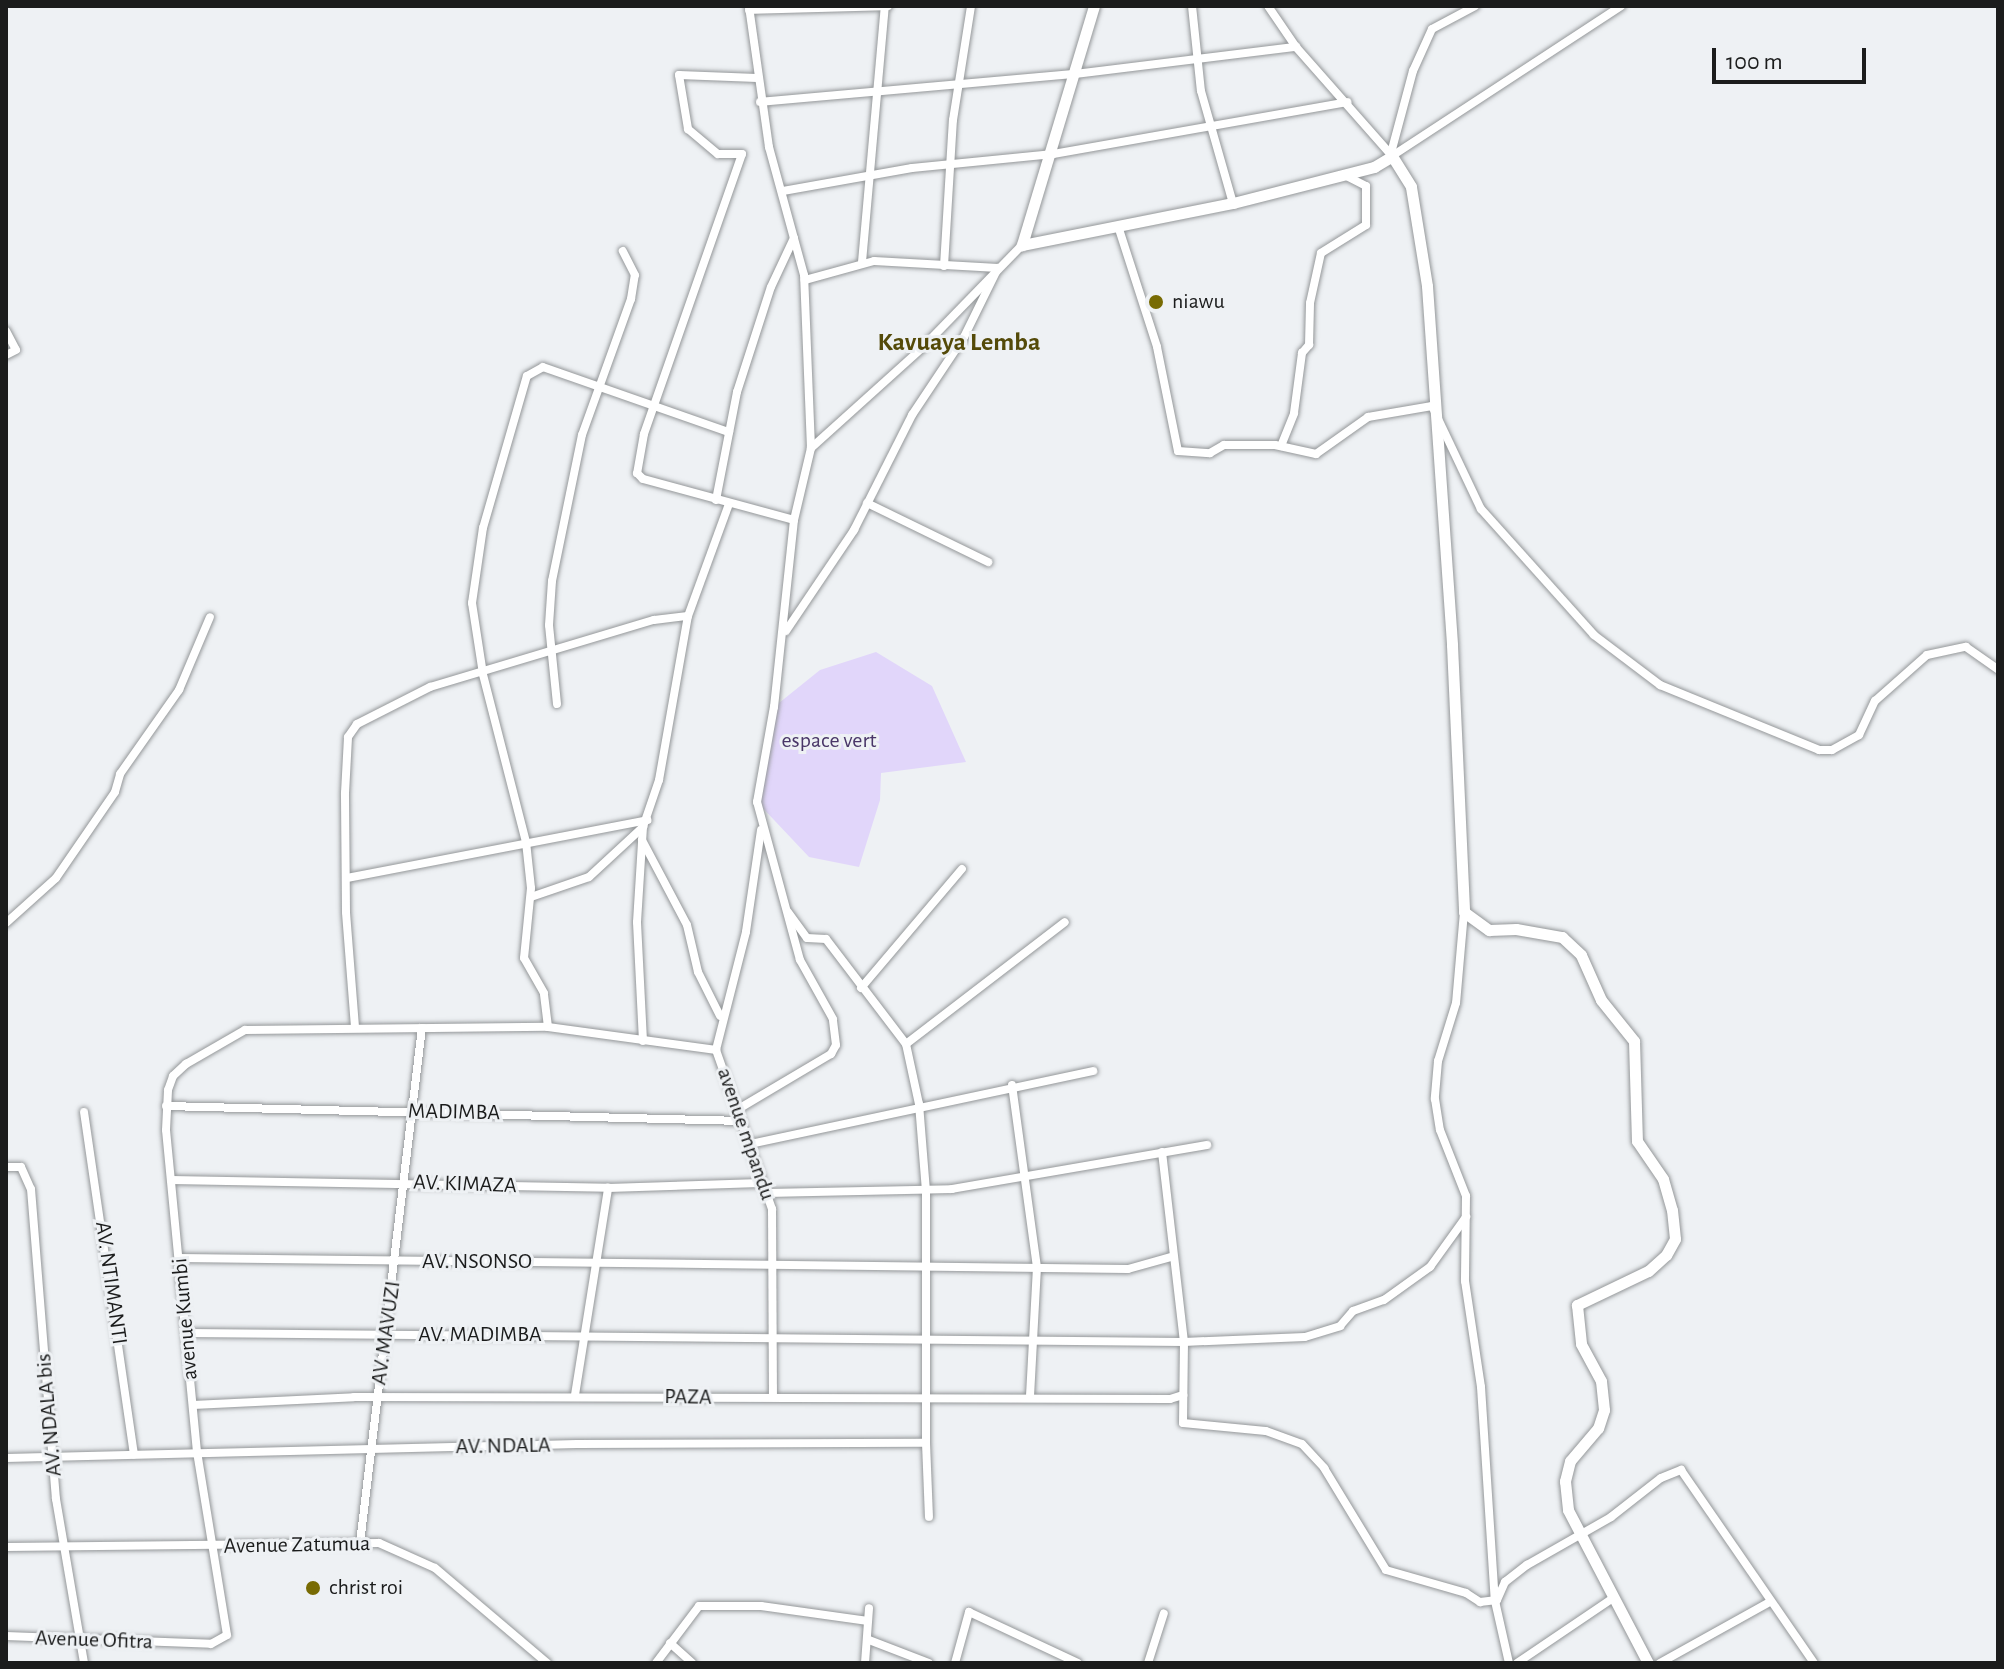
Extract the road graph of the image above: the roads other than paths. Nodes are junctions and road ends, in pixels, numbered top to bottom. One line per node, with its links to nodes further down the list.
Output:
1 (886, 6): 8 (street); 14 (street)
2 (971, 6): 13 (street)
3 (1094, 6): 11 (street)
4 (1192, 6): 10 (street)
5 (1268, 6): 9 (street)
6 (1475, 6): 19 (street)
7 (1621, 6): 19 (street)
8 (749, 8): 12 (street)
9 (1296, 47): 10 (street); 16 (street)
10 (1196, 60): 11 (street); 17 (street)
11 (1075, 74): 13 (street); 18 (street)
12 (757, 78): 15 (street); 37 (street)
13 (959, 83): 14 (street); 20 (street)
14 (876, 92): 15 (street); 22 (street)
15 (760, 102): 23 (street)
16 (1347, 102): 17 (street); 19 (street)
17 (1209, 127): 18 (street); 24 (street)
18 (1053, 154): 20 (street); 27 (street)
19 (1392, 155): 21 (street); 36 (street)
20 (951, 164): 22 (street); 30 (street)
21 (1343, 175): 24 (street); 39 (street)
22 (867, 176): 23 (street); 29 (street)
23 (783, 191): 26 (street)
24 (1233, 203): 25 (street)
25 (1118, 226): 27 (street); 39 (street)
26 (795, 237): 32 (street); 38 (street)
27 (1022, 245): 31 (street)
28 (623, 251): 35 (street)
29 (862, 262): 30 (street); 32 (street)
30 (944, 266): 31 (street)
31 (998, 268): 40 (street); 42 (street)
32 (805, 280): 40 (street)
33 (6, 331): 34 (street)
34 (6, 355)
35 (597, 388): 37 (street); 49 (street); 51 (street)
36 (1432, 406): 39 (street); 50 (street); 61 (street)
37 (655, 407): 38 (street); 41 (street)
38 (729, 432): 41 (street)
39 (1281, 446)
40 (811, 448): 44 (street)
41 (716, 500): 43 (street)
42 (867, 503): 45 (street); 48 (street)
43 (729, 504): 44 (street); 46 (street)
44 (794, 520): 54 (street)
45 (988, 562)
46 (688, 616): 49 (street); 53 (street)
47 (210, 617): 63 (street)
48 (786, 631)
49 (551, 651): 51 (street); 52 (street)
50 (1998, 669)
51 (483, 674): 56 (street); 58 (street)
52 (557, 704)
53 (645, 823): 55 (street); 56 (street); 59 (street)
54 (761, 829): 60 (street); 65 (street, avenue mpandu)
55 (642, 840): 65 (street); 69 (street)
56 (526, 842): 58 (street); 59 (street)
57 (962, 869): 64 (street)
58 (347, 878): 66 (street)
59 (531, 897): 67 (street)
60 (783, 905): 64 (street); 76 (street)
61 (1464, 912): 91 (street); 120 (street)
62 (1065, 922): 70 (street)
63 (6, 923)
64 (861, 988): 70 (street)
65 (721, 1017): 71 (street, avenue mpandu)
66 (355, 1027): 68 (street); 75 (street, avenue Kumbi)
67 (548, 1027): 68 (street); 69 (street)
68 (422, 1028): 77 (street, AV. MAVUZI)
69 (643, 1041): 71 (street)
70 (906, 1044): 74 (street)
71 (716, 1050): 76 (street, avenue mpandu)
72 (1093, 1071): 73 (street)
73 (1012, 1085): 74 (street); 84 (street)
74 (919, 1104): 80 (street); 89 (street)
75 (166, 1106): 77 (street, MADIMBA); 85 (street, avenue Kumbi)
76 (740, 1108): 79 (street, avenue mpandu)
77 (415, 1111): 79 (street, MADIMBA); 86 (street, AV. MAVUZI)
78 (84, 1112): 116 (street, AV. NTIMANTI)
79 (742, 1121): 80 (street, avenue mpandu)
80 (750, 1144): 87 (street, avenue mpandu)
81 (1207, 1145): 82 (street)
82 (1162, 1152): 84 (street); 92 (street)
83 (6, 1167): 117 (street, AV. NDALA bis)
84 (1028, 1174): 89 (street); 98 (street)
85 (171, 1180): 86 (street, AV. KIMAZA); 93 (street, avenue Kumbi)
86 (406, 1182): 88 (street, AV. KIMAZA); 94 (street, AV. MAVUZI)
87 (760, 1183): 88 (street, AV. KIMAZA); 90 (street, avenue mpandu)
88 (608, 1188): 95 (street)
89 (926, 1191): 90 (street); 97 (street)
90 (767, 1193): 96 (street, avenue mpandu)
91 (1466, 1217): 105 (street, AV. MADIMBA); 126 (street)
92 (1171, 1257): 98 (street, AV. NSONSO); 105 (street)
93 (179, 1258): 94 (street, AV. NSONSO); 99 (street, avenue Kumbi)
94 (396, 1262): 95 (street, AV. NSONSO); 101 (street, AV. MAVUZI)
95 (596, 1262): 96 (street, AV. NSONSO); 100 (street)
96 (774, 1262): 97 (street, AV. NSONSO); 102 (street, avenue mpandu)
97 (928, 1263): 98 (street, AV. NSONSO); 103 (street)
98 (1037, 1267): 104 (street)
99 (188, 1333): 101 (street, AV. MADIMBA); 112 (street, avenue Kumbi)
100 (585, 1334): 101 (street, AV. MADIMBA); 102 (street, AV. MADIMBA); 106 (street)
101 (385, 1336): 108 (street, AV. MAVUZI)
102 (772, 1336): 103 (street, AV. MADIMBA); 109 (street, avenue mpandu)
103 (928, 1338): 104 (street, AV. MADIMBA); 110 (street)
104 (1031, 1339): 105 (street, AV. MADIMBA); 111 (street)
105 (1184, 1342): 107 (street)
106 (575, 1395): 108 (street, PAZA); 109 (street, PAZA)
107 (1183, 1395): 111 (street, PAZA); 126 (street)
108 (377, 1397): 112 (street, PAZA); 114 (street, AV. MAVUZI)
109 (773, 1397): 110 (street, PAZA)
110 (925, 1398): 111 (street, PAZA); 113 (street)
111 (1030, 1398)
112 (193, 1405): 115 (street, avenue Kumbi)
113 (926, 1443): 114 (street, AV. NDALA); 119 (street)
114 (370, 1449): 115 (street, AV. NDALA); 121 (street, AV. MAVUZI)
115 (197, 1452): 116 (street, AV. NDALA); 123 (street, avenue Kumbi)
116 (134, 1454): 117 (street, AV. NDALA)
117 (54, 1455): 118 (street, AV. NDALA); 122 (street, AV. NDALA bis)
118 (6, 1458)
119 (929, 1517)
120 (1581, 1535): 125 (street); 126 (street); 127 (street)
121 (360, 1543): 123 (street, Avenue Zatumua); 136 (street, Avenue Zatumua)
122 (63, 1546): 123 (street, Avenue Zatumua); 124 (street, Avenue Zatumua); 133 (street, AV. NDALA bis)
123 (210, 1546): 131 (street, avenue Kumbi)
124 (6, 1547)
125 (1613, 1598): 147 (street); 148 (street)
126 (1495, 1601): 146 (street)
127 (1768, 1603): 149 (street); 150 (street)
128 (869, 1608): 130 (street)
129 (1164, 1613): 145 (street)
130 (868, 1621): 134 (street); 135 (street)
131 (227, 1635): 133 (street, Avenue Ofitra)
132 (6, 1636): 133 (street, Avenue Ofitra)
133 (81, 1638): 137 (street, AV. NDALA bis)
134 (869, 1640): 141 (street); 142 (street)
135 (670, 1643): 139 (street); 140 (street)
136 (538, 1660): 138 (street, Avenue Zatumua)
137 (84, 1663)
138 (547, 1663)
139 (656, 1663)
140 (692, 1663)
141 (865, 1663)
142 (929, 1663)
143 (955, 1663): 144 (street)
144 (1078, 1663)
145 (1148, 1663)
146 (1509, 1663)
147 (1517, 1663)
148 (1648, 1663)
149 (1660, 1663)
150 (1814, 1663)

